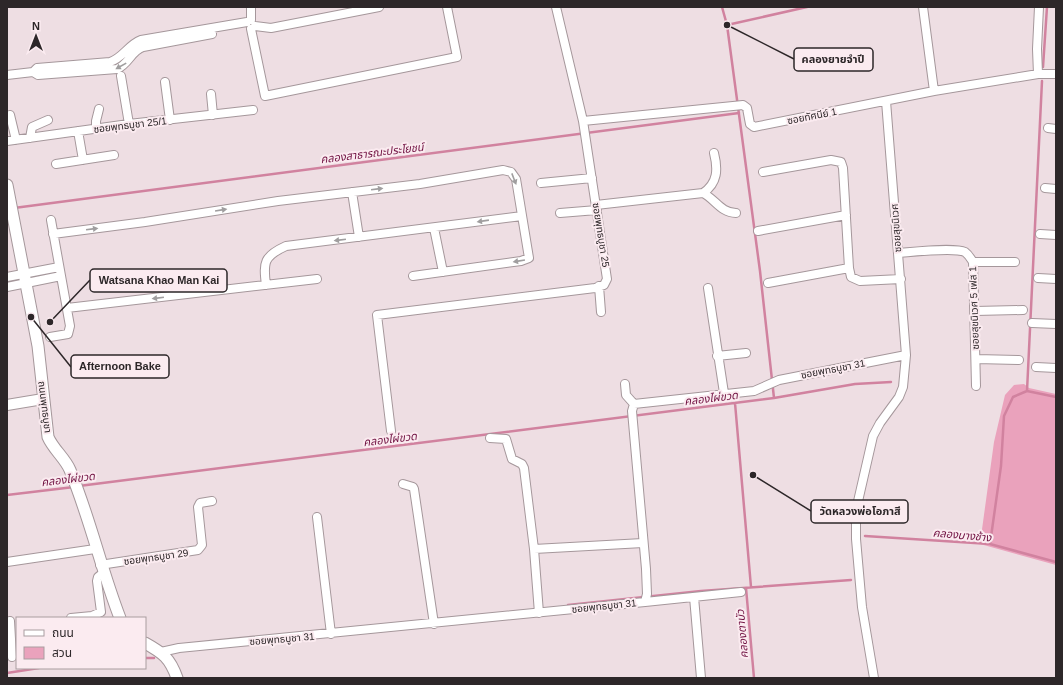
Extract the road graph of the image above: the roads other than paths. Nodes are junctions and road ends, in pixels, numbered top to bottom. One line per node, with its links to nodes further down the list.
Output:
1 (252, 7): 7 (street)
2 (379, 7): 7 (street)
3 (447, 7): 7 (street)
4 (556, 7): 22 (street, ซอยพุทธบูชา 25)
5 (923, 7): 13 (street)
6 (1039, 7): 8 (street)
7 (250, 25): 10 (street)
8 (1038, 74): 9 (street, ซอยทัศนีย์ 1); 13 (street, ซอยทัศนีย์ 1)
9 (1056, 74)
10 (7, 75)
11 (122, 76): 23 (street)
12 (165, 82): 21 (street)
13 (934, 91): 15 (street, ซอยทัศนีย์ 1)
14 (211, 94): 19 (street)
15 (887, 105): 22 (street, ซอยทัศนีย์ 1); 53 (street, ซอยสุขนิเวศ)
16 (99, 109): 24 (street)
17 (253, 110): 19 (street, ซอยพุทธบูชา 25/1)
18 (10, 115): 27 (street)
19 (213, 115): 21 (street, ซอยพุทธบูชา 25/1)
20 (48, 120): 26 (street)
21 (170, 120): 23 (street, ซอยพุทธบูชา 25/1)
22 (583, 121): 34 (street, ซอยพุทธบูชา 25)
23 (129, 124): 24 (street, ซอยพุทธบูชา 25/1)
24 (96, 129): 25 (street, ซอยพุทธบูชา 25/1)
25 (78, 131): 26 (street, ซอยพุทธบูชา 25/1); 31 (street)
26 (30, 138): 27 (street, ซอยพุทธบูชา 25/1)
27 (16, 140): 28 (street, ซอยพุทธบูชา 25/1)
28 (7, 141)
29 (714, 153): 40 (street)
30 (114, 155): 31 (street)
31 (83, 160): 32 (street)
32 (56, 164)
33 (764, 172): 45 (street)
34 (592, 178): 35 (street); 41 (street, ซอยพุทธบูชา 25)
35 (541, 183)
36 (7, 185): 63 (main road, ถนนพุทธบูชา)
37 (1045, 188): 38 (street)
38 (1056, 188)
39 (352, 192): 44 (street, one-way to 44); 49 (street, one-way to 39); 52 (street)
40 (703, 193): 41 (street); 42 (street)
41 (597, 208): 43 (street); 69 (street, ซอยพุทธบูชา 25)
42 (736, 213)
43 (560, 214)
44 (522, 216): 47 (street, one-way to 47); 58 (street, one-way to 58)
45 (846, 216): 48 (street); 57 (street)
46 (51, 220): 49 (street)
47 (434, 228): 52 (street); 58 (street)
48 (758, 231)
49 (53, 234): 56 (street)
50 (1040, 234): 51 (street)
51 (1056, 235)
52 (359, 237): 68 (street, one-way to 68)
53 (898, 253): 54 (street, ซอยสุขนิเวศ 5 เฟส 1); 65 (street, ซอยสุขนิเวศ)
54 (973, 262): 55 (street); 74 (street, ซอยสุขนิเวศ 5 เฟส 1)
55 (1015, 262)
56 (59, 267): 59 (street); 63 (street)
57 (849, 268): 65 (street); 67 (street)
58 (443, 272): 60 (street)
59 (61, 276): 63 (street); 72 (street)
60 (413, 276)
61 (7, 277): 63 (street)
62 (1038, 278): 66 (street)
63 (25, 279): 70 (street); 89 (main road, ถนนพุทธบูชา)
64 (316, 279): 68 (street)
65 (901, 279): 80 (street, ซอยสุขนิเวศ)
66 (1056, 279)
67 (768, 283)
68 (266, 285): 72 (street, one-way to 72)
69 (599, 286): 75 (street); 92 (street)
70 (7, 287)
71 (708, 288): 81 (street)
72 (67, 308): 78 (street)
73 (1023, 310): 74 (street)
74 (975, 311): 82 (street, ซอยสุขนิเวศ 5 เฟส 1)
75 (601, 312)
76 (1032, 323): 77 (street)
77 (1056, 324)
78 (50, 336)
79 (746, 353): 81 (street)
80 (906, 355): 88 (street, ซอยพุทธบูชา 31); 116 (street, ซอยสุขนิเวศ)
81 (717, 356): 88 (street)
82 (976, 359): 83 (street); 87 (street, ซอยสุขนิเวศ 5 เฟส 1)
83 (1019, 360)
84 (1036, 367): 85 (street)
85 (1056, 368)
86 (626, 384): 91 (street)
87 (976, 386)
88 (724, 393): 91 (street, ซอยพุทธบูชา 31)
89 (43, 399): 90 (street); 98 (main road, ถนนพุทธบูชา)
90 (7, 405)
91 (633, 407): 97 (street, ซอยพุทธบูชา 31)
92 (391, 431)
93 (490, 438): 99 (street)
94 (403, 484): 109 (street)
95 (212, 501): 101 (street, ซอยพุทธบูชา 29)
96 (317, 516): 110 (street)
97 (643, 543): 99 (street); 104 (street, ซอยพุทธบูชา 31)
98 (96, 549): 100 (street); 101 (main road, ถนนพุทธบูชา)
99 (534, 549): 105 (street)
100 (7, 562)
101 (102, 569): 106 (street); 107 (main road, ถนนพุทธบูชา)
102 (741, 592): 103 (street)
103 (694, 596): 104 (street); 115 (street)
104 (646, 599): 105 (street, ซอยพุทธบูชา 31)
105 (539, 613): 109 (street, ซอยพุทธบูชา 31)
106 (82, 617)
107 (120, 617)
108 (11, 621): 113 (street)
109 (434, 624): 110 (street, ซอยพุทธบูชา 31)
110 (331, 634): 112 (street, ซอยพุทธบูชา 31)
111 (146, 644): 112 (main road)
112 (161, 652): 114 (main road)
113 (12, 657)
114 (177, 678)
115 (701, 678)
116 (874, 678)

